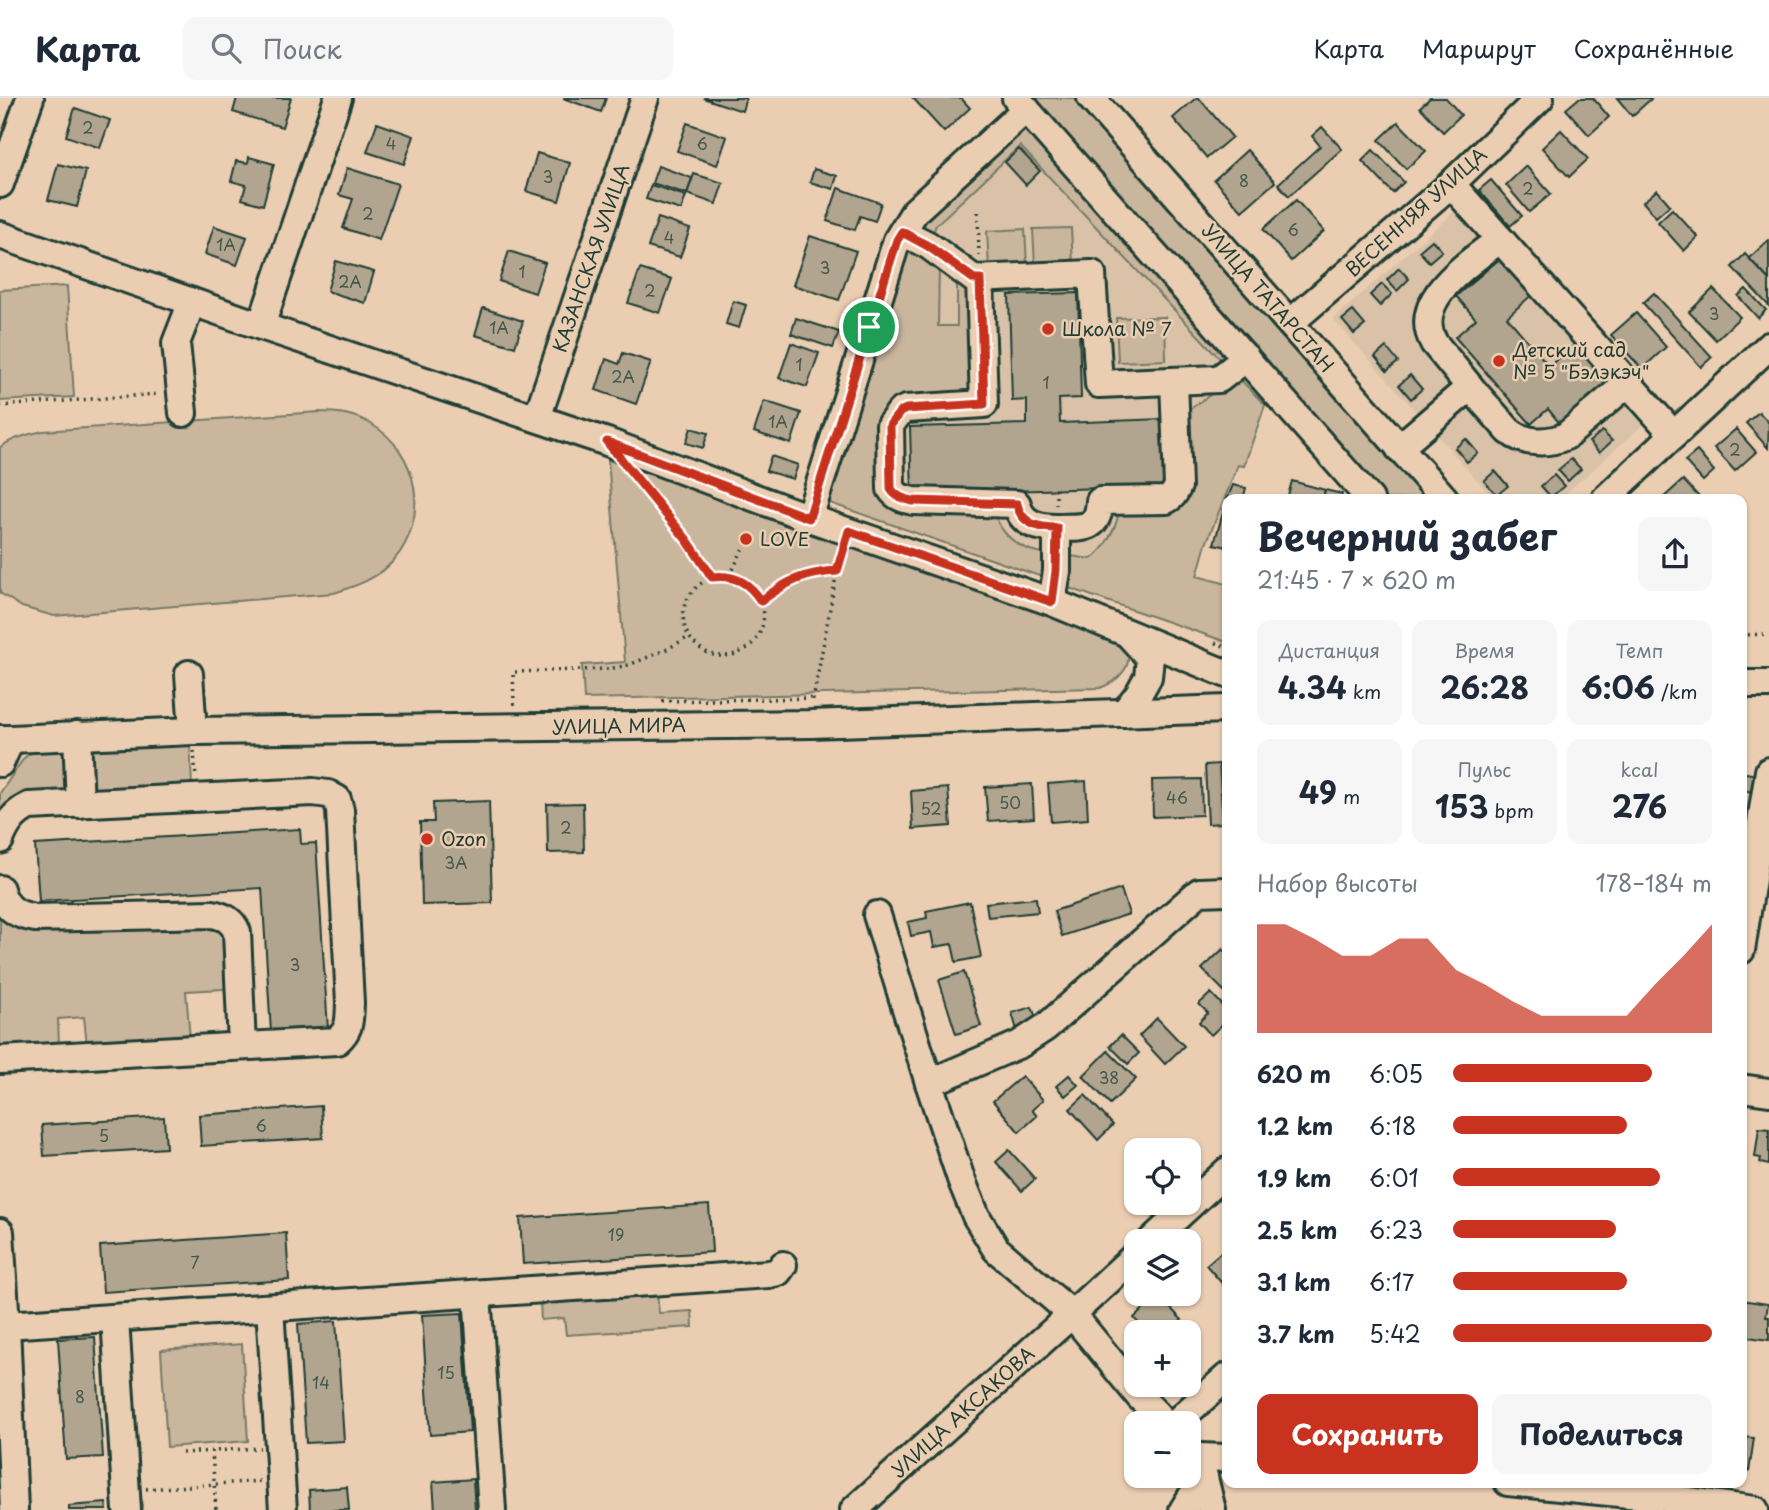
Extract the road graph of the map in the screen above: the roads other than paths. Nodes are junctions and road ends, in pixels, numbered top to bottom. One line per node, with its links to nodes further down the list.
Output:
1 (30, 98): 7 (street)
2 (338, 98): 15 (street)
3 (645, 98): 22 (street, КАЗАНСКАЯ УЛИЦА)
4 (1091, 98): 14 (street, УЛИЦА ТАТАРСТАН)
5 (1540, 98): 8 (street, ВЕСЕННЯЯ УЛИЦА)
6 (1021, 104): 9 (street); 17 (street)
7 (0, 184)
8 (1451, 184): 11 (street); 14 (street, ВЕСЕННЯЯ УЛИЦА)
9 (902, 232): 12 (street); 28 (street)
10 (0, 235): 13 (street)
11 (1500, 239): 19 (street); 20 (street)
12 (980, 279): 18 (street); 29 (street)
13 (192, 302): 15 (street); 21 (street)
14 (1290, 323): 24 (street, УЛИЦА ТАТАРСТАН)
15 (261, 326): 22 (street)
16 (1769, 346): 23 (street)
17 (1247, 358): 18 (street); 25 (street)
18 (1174, 381): 29 (street)
19 (1628, 383): 20 (street); 23 (street)
20 (1470, 387): 24 (street)
21 (182, 402)
22 (537, 418): 28 (street)
23 (1674, 435): 27 (street)
24 (1399, 448): 26 (street, УЛИЦА ТАТАРСТАН)
25 (1366, 494)
26 (1440, 494)
27 (1610, 494)
28 (809, 518): 30 (street)
29 (1057, 528): 30 (street)
30 (1052, 602): 31 (street)
31 (1126, 633): 32 (street); 37 (street)
32 (1222, 672)
33 (189, 674): 38 (street)
34 (1747, 684): 35 (street)
35 (1769, 684)
36 (1222, 709): 37 (street, УЛИЦА МИРА)
37 (1124, 713): 38 (street, УЛИЦА МИРА)
38 (192, 731): 39 (street, УЛИЦА МИРА)
39 (77, 736): 40 (street, УЛИЦА МИРА); 43 (street)
40 (6, 739): 41 (street)
41 (0, 763)
42 (1769, 771): 47 (street)
43 (80, 804): 44 (street); 49 (street)
44 (0, 840)
45 (0, 889): 49 (street)
46 (1222, 891): 51 (street)
47 (1747, 912)
48 (877, 915): 51 (street)
49 (242, 1046): 50 (street)
50 (0, 1060)
51 (929, 1083): 61 (street)
52 (1747, 1089): 53 (street)
53 (1769, 1092)
54 (1222, 1176): 55 (street)
55 (1165, 1229)
56 (0, 1232): 63 (street)
57 (783, 1265): 59 (street)
58 (1124, 1266): 61 (street)
59 (477, 1294): 60 (street); 76 (street)
60 (270, 1308): 62 (street); 75 (street)
61 (1072, 1314): 65 (street); 77 (street, УЛИЦА АКСАКОВА)
62 (115, 1318): 63 (street); 73 (street)
63 (6, 1325): 74 (street)
64 (1222, 1381): 66 (street)
65 (1153, 1411)
66 (1189, 1411)
67 (1222, 1458): 68 (street)
68 (1201, 1460)
69 (1201, 1473): 79 (street)
70 (1189, 1488): 78 (street)
71 (1636, 1488): 72 (street)
72 (1660, 1489): 80 (street)
73 (127, 1500)
74 (14, 1510)
75 (283, 1510)
76 (492, 1510)
77 (854, 1510)
78 (1182, 1510)
79 (1212, 1510)
80 (1755, 1510)

